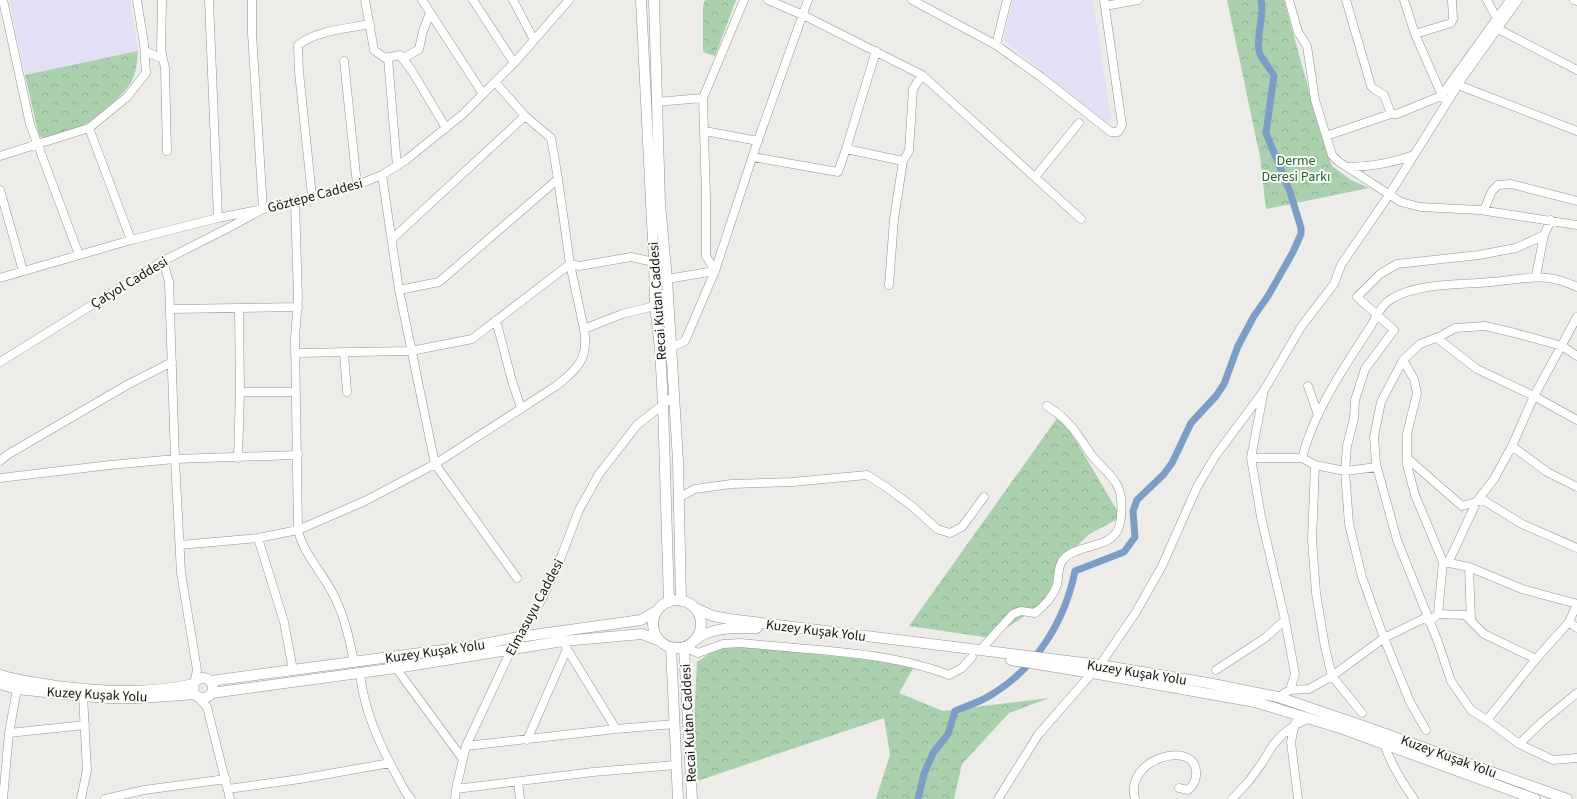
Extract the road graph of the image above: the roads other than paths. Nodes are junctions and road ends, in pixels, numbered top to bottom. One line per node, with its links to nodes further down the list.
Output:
1 (4, 0): 62 (street)
2 (137, 0): 37 (street)
3 (162, 0): 40 (street)
4 (209, 0): 82 (street)
5 (252, 0): 80 (street)
6 (365, 0): 32 (street)
7 (422, 0): 29 (street)
8 (473, 0): 43 (street)
9 (513, 0): 35 (street)
10 (569, 0): 35 (street, Göztepe Caddesi)
11 (641, 0): 91 (main road, Recai Kutan Caddesi)
12 (654, 0): 51 (main road, Recai Kutan Caddesi)
13 (744, 0): 50 (street)
14 (768, 0): 30 (street)
15 (808, 0): 30 (street)
16 (912, 0): 36 (street)
17 (1007, 0): 36 (street)
18 (1138, 0): 28 (street)
19 (1289, 0): 60 (street)
20 (1346, 0): 53 (street)
21 (1404, 0): 34 (street)
22 (1452, 0): 34 (street)
23 (1487, 0): 31 (street)
24 (1510, 0): 31 (street)
25 (1518, 0): 33 (street)
26 (1574, 0): 27 (street)
27 (1577, 1)
28 (1104, 3): 36 (street)
29 (430, 13): 41 (street); 48 (street)
30 (803, 15): 38 (street); 61 (street)
31 (1497, 18): 49 (street)
32 (370, 24): 39 (street); 77 (street)
33 (1498, 29): 44 (street); 47 (street)
34 (1415, 34): 49 (street)
35 (534, 40): 43 (street, Göztepe Caddesi)
36 (996, 45)
37 (145, 51): 40 (street); 56 (street)
38 (876, 51): 45 (street); 63 (street)
39 (388, 58): 41 (street); 69 (street)
40 (163, 59): 64 (street)
41 (403, 59): 57 (street)
42 (344, 61): 74 (street)
43 (514, 63): 46 (street, Göztepe Caddesi)
44 (1577, 70)
45 (922, 75): 68 (street); 72 (street)
46 (495, 82): 48 (street, Göztepe Caddesi); 54 (street)
47 (1458, 85): 52 (street); 58 (street)
48 (483, 94): 57 (street, Göztepe Caddesi)
49 (1441, 96): 52 (street); 53 (street)
50 (703, 98): 51 (street); 59 (street)
51 (656, 102): 97 (main road, Recai Kutan Caddesi)
52 (1446, 104): 65 (street)
53 (1391, 114): 60 (street)
54 (525, 116): 73 (street); 87 (street)
55 (1079, 123): 72 (street)
56 (89, 128): 62 (street); 88 (street)
57 (446, 128): 69 (street, Göztepe Caddesi)
58 (1577, 131)
59 (704, 133): 61 (street); 93 (street)
60 (1326, 136): 70 (street)
61 (758, 141): 67 (street)
62 (38, 145): 66 (street); 89 (street)
63 (846, 150): 67 (street); 68 (street)
64 (167, 151)
65 (1414, 155): 70 (street); 76 (street)
66 (0, 156)
67 (753, 156): 93 (street)
68 (903, 161): 98 (street)
69 (397, 166): 71 (street, Göztepe Caddesi)
70 (1346, 167): 76 (street)
71 (382, 175): 74 (street, Göztepe Caddesi); 87 (street)
72 (1035, 177): 83 (street)
73 (558, 179): 92 (street); 100 (street)
74 (357, 185): 77 (street, Göztepe Caddesi)
75 (0, 190): 94 (street)
76 (1389, 195): 81 (street); 124 (street)
77 (312, 196): 78 (street, Göztepe Caddesi)
78 (295, 201): 80 (street, Göztepe Caddesi); 102 (street)
79 (1577, 201): 81 (street)
80 (263, 209): 82 (street, Göztepe Caddesi); 90 (street, Çatyol Caddesi)
81 (1484, 210): 84 (street)
82 (218, 218): 88 (street, Göztepe Caddesi)
83 (1081, 219)
84 (1552, 220): 85 (street); 86 (street)
85 (1577, 226)
86 (1544, 235): 95 (street); 105 (street)
87 (392, 239): 100 (street)
88 (131, 240): 89 (street, Göztepe Caddesi)
89 (79, 255): 94 (street, Göztepe Caddesi)
90 (163, 261): 104 (street); 118 (street, Çatyol Caddesi)
91 (654, 262): 92 (street); 101 (main road, Recai Kutan Caddesi)
92 (570, 264): 107 (street); 108 (street)
93 (715, 271): 97 (street); 111 (street)
94 (23, 272): 96 (street, Göztepe Caddesi)
95 (1536, 276): 99 (street); 105 (street)
96 (0, 278)
97 (667, 279): 111 (main road, Recai Kutan Caddesi)
98 (889, 285)
99 (1577, 287)
100 (399, 290): 113 (street)
101 (654, 306): 108 (street); 112 (main road, Recai Kutan Caddesi)
102 (298, 307): 103 (street); 115 (street)
103 (239, 308): 104 (street); 121 (street)
104 (170, 309): 119 (street)
105 (1377, 316): 130 (street); 144 (street)
106 (1577, 317): 110 (street)
107 (496, 320): 113 (street); 129 (street)
108 (584, 329): 129 (street)
109 (1437, 338): 110 (street); 117 (street); 126 (street)
110 (1562, 346): 116 (street); 126 (street)
111 (672, 347): 112 (street); 125 (main road, Recai Kutan Caddesi)
112 (660, 348): 127 (main road, Recai Kutan Caddesi)
113 (411, 351): 114 (street); 140 (street)
114 (344, 352): 115 (street); 123 (street)
115 (295, 353): 122 (street)
116 (1577, 356)
117 (1403, 360): 137 (street); 143 (street)
118 (0, 362)
119 (172, 362): 138 (street); 139 (street)
120 (1308, 386): 130 (street)
121 (240, 392): 122 (street); 134 (street)
122 (296, 392): 133 (street)
123 (348, 392)
124 (1263, 392): 135 (street); 183 (street)
125 (675, 395): 127 (street, Elmasuyu Caddesi); 149 (main road, Recai Kutan Caddesi)
126 (1534, 396): 131 (street); 132 (street)
127 (664, 405): 158 (main road, Recai Kutan Caddesi); 169 (street, Elmasuyu Caddesi)
128 (1046, 406): 175 (street)
129 (521, 408): 140 (street)
130 (1318, 415): 136 (street)
131 (1577, 420)
132 (1512, 446): 147 (street); 150 (street)
133 (298, 455): 134 (street); 151 (street)
134 (238, 458): 138 (street)
135 (1251, 458): 136 (street); 165 (street)
136 (1302, 458): 142 (street)
137 (1407, 458): 141 (street); 145 (street)
138 (175, 459): 146 (street); 153 (street)
139 (0, 461)
140 (435, 464): 151 (street); 157 (street)
141 (1414, 464): 145 (street); 150 (street)
142 (1315, 465): 144 (street); 191 (street)
143 (1377, 467): 144 (street); 164 (street)
144 (1345, 471): 170 (street)
145 (1409, 473): 155 (street)
146 (0, 478)
147 (1577, 487)
148 (984, 497): 149 (street)
149 (678, 498): 159 (main road, Recai Kutan Caddesi)
150 (1477, 502): 154 (street); 155 (street)
151 (298, 530): 152 (street); 181 (street)
152 (258, 538): 153 (street); 186 (street)
153 (180, 545): 185 (street)
154 (1577, 548)
155 (1445, 562): 156 (street); 163 (street)
156 (1469, 567): 160 (street); 166 (street)
157 (517, 578)
158 (669, 602): 159 (main road); 162 (main road)
159 (681, 602): 161 (main road)
160 (1577, 604): 167 (street)
161 (693, 607): 172 (main road); 179 (main road, Kuzey Kuşak Yolu)
162 (658, 610): 169 (main road, Kuzey Kuşak Yolu); 171 (main road)
163 (1438, 614): 164 (street); 166 (street)
164 (1428, 619): 170 (street); 205 (street)
165 (1285, 620): 187 (street); 196 (street)
166 (1471, 620): 180 (street)
167 (1568, 622): 168 (street); 180 (street)
168 (1577, 628)
169 (519, 637): 176 (street, Elmasuyu Caddesi); 181 (main road, Kuzey Kuşak Yolu)
170 (1384, 638): 191 (street); 210 (street)
171 (658, 640): 173 (main road, Kuzey Kuşak Yolu); 177 (main road)
172 (694, 641): 174 (main road); 179 (main road, Kuzey Kuşak Yolu)
173 (565, 645): 176 (main road, Kuzey Kuşak Yolu); 209 (street); 212 (street)
174 (684, 647): 177 (main road); 178 (street); 235 (main road, Recai Kutan Caddesi)
175 (983, 647)
176 (512, 648): 184 (main road, Kuzey Kuşak Yolu); 215 (street, Elmasuyu Caddesi)
177 (671, 648): 206 (main road, Recai Kutan Caddesi)
178 (972, 658)
179 (1017, 658): 182 (main road, Kuzey Kuşak Yolu)
180 (1536, 659): 205 (street)
181 (354, 662): 186 (main road, Kuzey Kuşak Yolu)
182 (1048, 662): 183 (main road, Kuzey Kuşak Yolu); 189 (main road, Kuzey Kuşak Yolu)
183 (1100, 665): 200 (main road, Kuzey Kuşak Yolu)
184 (396, 668): 188 (main road, Kuzey Kuşak Yolu); 217 (street)
185 (197, 670): 192 (street); 195 (street)
186 (293, 670): 192 (main road, Kuzey Kuşak Yolu)
187 (1216, 670)
188 (360, 672): 197 (main road, Kuzey Kuşak Yolu); 219 (street)
189 (1092, 673): 202 (main road, Kuzey Kuşak Yolu); 236 (street)
190 (0, 675): 195 (main road, Kuzey Kuşak Yolu)
191 (1332, 676): 196 (street); 203 (street)
192 (209, 680): 195 (main road); 197 (main road)
193 (0, 684): 194 (main road, Kuzey Kuşak Yolu)
194 (17, 689): 199 (main road, Kuzey Kuşak Yolu); 211 (street)
195 (193, 690): 197 (main road); 199 (main road, Kuzey Kuşak Yolu); 201 (street)
196 (1290, 690): 200 (street)
197 (211, 694): 201 (street)
198 (1577, 694): 214 (street)
199 (83, 696): 208 (street)
200 (1278, 697): 242 (main road, Kuzey Kuşak Yolu)
201 (207, 707): 222 (street)
202 (1293, 713): 204 (main road, Kuzey Kuşak Yolu); 207 (street)
203 (1362, 713)
204 (1310, 718): 207 (street); 213 (main road, Kuzey Kuşak Yolu)
205 (1487, 720): 214 (street)
206 (675, 724): 209 (street); 220 (main road, Recai Kutan Caddesi)
207 (1295, 725): 238 (street); 239 (street)
208 (85, 726): 211 (street); 228 (street)
209 (616, 729): 212 (street)
210 (1426, 730)
211 (9, 733): 227 (street)
212 (527, 740): 215 (street)
213 (1384, 744): 216 (main road, Kuzey Kuşak Yolu); 221 (street)
214 (1519, 744): 218 (street)
215 (466, 746): 217 (street, Elmasuyu Caddesi)
216 (1400, 750): 221 (street); 241 (main road, Kuzey Kuşak Yolu)
217 (462, 758): 226 (street, Elmasuyu Caddesi)
218 (1577, 758)
219 (390, 763): 225 (street); 231 (street)
220 (676, 765): 223 (street); 234 (main road, Recai Kutan Caddesi)
221 (1393, 765): 240 (street)
222 (226, 779): 225 (street); 229 (street)
223 (518, 782): 226 (street); 233 (street)
224 (1179, 788): 237 (street)
225 (228, 789): 230 (street)
226 (456, 789): 232 (street, Elmasuyu Caddesi)
227 (3, 799)
228 (81, 799)
229 (105, 799)
230 (230, 799)
231 (411, 799)
232 (455, 799)
233 (520, 799)
234 (678, 799)
235 (692, 799)
236 (998, 799)
237 (1135, 799)
238 (1232, 799)
239 (1298, 799)
240 (1414, 799)
241 (1535, 799)
242 (1567, 799)

